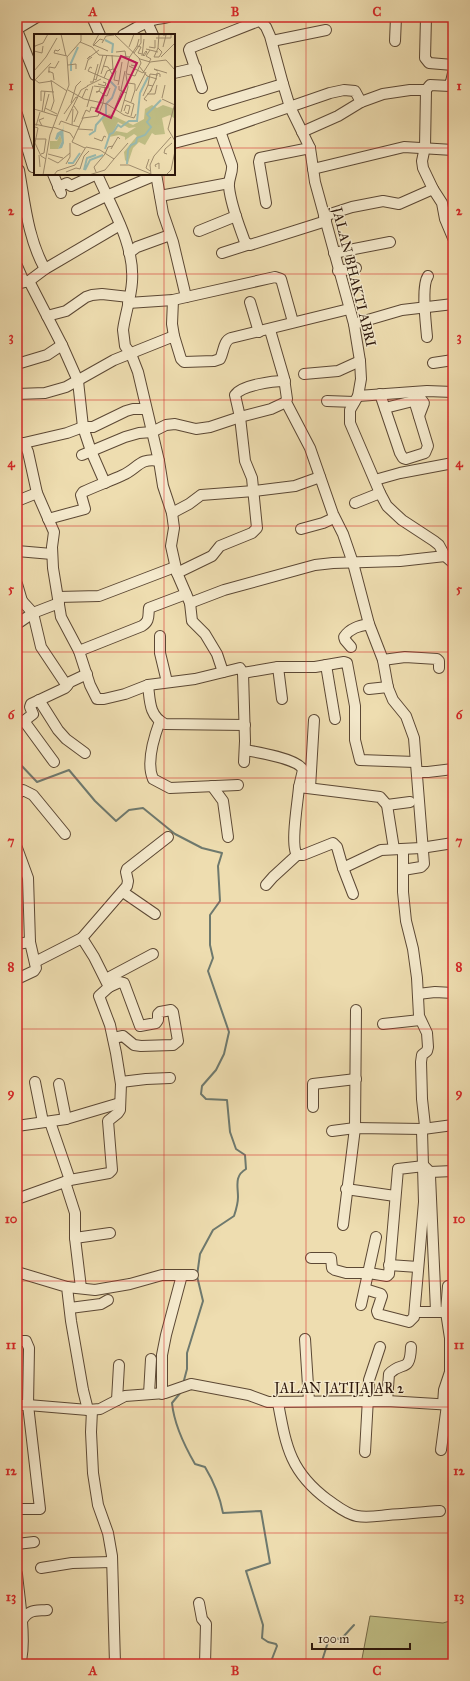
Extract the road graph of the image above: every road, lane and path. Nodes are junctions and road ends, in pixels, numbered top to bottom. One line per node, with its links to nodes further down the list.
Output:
1 (37, 17): 8 (street)
2 (92, 17): 10 (street)
3 (168, 17): 7 (street)
4 (396, 17): 14 (street)
5 (426, 17): 15 (street)
6 (259, 18): 13 (street, JALAN BHAKTI ABRI); 16 (street)
7 (147, 22): 11 (street); 12 (street)
8 (17, 29): 17 (street)
9 (326, 30): 13 (street)
10 (100, 34)
11 (125, 34)
12 (153, 34)
13 (272, 41): 20 (street, JALAN BHAKTI ABRI)
14 (395, 41)
15 (453, 65)
16 (196, 68): 18 (street); 22 (street)
17 (34, 72)
18 (175, 73)
19 (453, 73): 21 (street)
20 (283, 84): 25 (street); 26 (street, JALAN BHAKTI ABRI)
21 (452, 86): 23 (street)
22 (202, 88)
23 (426, 90): 24 (street); 31 (street)
24 (361, 102): 26 (street); 29 (street)
25 (213, 105)
26 (290, 107): 28 (street); 29 (street, JALAN BHAKTI ABRI)
27 (17, 114): 34 (street)
28 (220, 131): 30 (street); 42 (street)
29 (302, 132): 32 (street, JALAN BHAKTI ABRI)
30 (175, 143)
31 (425, 147): 33 (street); 35 (street); 43 (street)
32 (310, 148): 35 (street, JALAN BHAKTI ABRI); 46 (street)
33 (453, 150)
34 (34, 166): 36 (street)
35 (313, 169): 49 (street, JALAN BHAKTI ABRI)
36 (18, 170): 61 (street)
37 (53, 175): 38 (street)
38 (95, 175)
39 (97, 175): 44 (street)
40 (154, 175): 44 (street)
41 (156, 175): 45 (street)
42 (229, 183): 45 (street); 48 (street)
43 (433, 189): 49 (street); 53 (street)
44 (106, 196): 47 (street); 50 (street)
45 (160, 196): 52 (street)
46 (266, 203)
47 (77, 210)
48 (236, 216): 51 (street); 55 (street)
49 (325, 219): 55 (street); 58 (street, JALAN BHAKTI ABRI)
50 (120, 225): 56 (street); 61 (street)
51 (199, 231)
52 (170, 235): 56 (street); 65 (street)
53 (453, 238)
54 (390, 242): 58 (street)
55 (247, 244): 57 (street)
56 (129, 253): 66 (street)
57 (222, 253)
58 (334, 253): 62 (street, JALAN BHAKTI ABRI)
59 (17, 266): 64 (street)
60 (356, 268): 62 (street)
61 (45, 269): 64 (street)
62 (338, 271): 71 (street, JALAN BHAKTI ABRI)
63 (428, 276): 70 (street)
64 (23, 282): 72 (street)
65 (186, 297): 67 (street); 73 (street)
66 (128, 300): 67 (street); 72 (street); 80 (street)
67 (173, 300): 77 (street)
68 (250, 302): 76 (street)
69 (453, 304): 70 (street)
70 (425, 307): 74 (street); 78 (street)
71 (349, 309): 73 (street); 74 (street, JALAN BHAKTI ABRI)
72 (47, 316): 79 (street)
73 (293, 322): 75 (street)
74 (354, 324): 82 (street, JALAN BHAKTI ABRI)
75 (270, 330): 76 (street); 87 (street)
76 (259, 332): 77 (street)
77 (174, 336): 80 (street)
78 (427, 337)
79 (62, 345): 84 (street); 86 (street)
80 (131, 354): 86 (street); 95 (street)
81 (453, 360): 83 (street)
82 (360, 362): 85 (street); 91 (street, JALAN BHAKTI ABRI)
83 (433, 363)
84 (17, 364)
85 (304, 374)
86 (78, 381): 89 (street); 97 (street)
87 (285, 381): 93 (street); 96 (street)
88 (453, 392): 90 (street)
89 (17, 394)
90 (380, 394): 91 (street); 94 (street)
91 (356, 399): 92 (street); 104 (street, JALAN BHAKTI ABRI)
92 (327, 401)
93 (286, 402): 96 (street); 103 (street)
94 (385, 408): 94 (street)
95 (146, 409): 97 (street); 98 (street)
96 (240, 417): 98 (street); 106 (street)
97 (83, 427): 99 (street); 100 (street)
98 (152, 432): 100 (street); 101 (street)
99 (20, 443): 107 (street)
100 (86, 453): 105 (street)
101 (159, 461): 105 (street); 111 (street)
102 (453, 464): 104 (street)
103 (320, 477): 106 (street); 112 (street)
104 (375, 480): 108 (street, JALAN BHAKTI ABRI)
105 (105, 483): 113 (street)
106 (254, 491): 111 (street); 120 (street)
107 (37, 493): 109 (street); 113 (street)
108 (380, 493): 110 (street); 117 (street, JALAN BHAKTI ABRI)
109 (17, 501)
110 (355, 503)
111 (172, 513): 120 (street)
112 (334, 518): 114 (street); 118 (street)
113 (48, 519): 116 (street)
114 (301, 529)
115 (17, 551): 116 (street)
116 (52, 554): 123 (street)
117 (445, 556): 118 (street); 119 (street, JALAN BHAKTI ABRI)
118 (353, 563): 125 (street); 128 (street)
119 (453, 563)
120 (176, 570): 122 (street); 123 (street)
121 (17, 584): 124 (street)
122 (186, 594): 125 (street); 131 (street)
123 (58, 600): 126 (street); 131 (street)
124 (20, 601): 126 (street)
125 (190, 604): 136 (street)
126 (33, 613): 127 (street); 141 (street)
127 (17, 624)
128 (369, 624): 130 (street); 132 (street)
129 (160, 636): 139 (street)
130 (351, 647)
131 (79, 651): 138 (street)
132 (383, 660): 135 (street); 142 (street)
133 (326, 665): 134 (street); 146 (street); 155 (street)
134 (278, 667): 137 (street); 144 (street)
135 (439, 668)
136 (223, 672): 137 (street); 139 (street)
137 (243, 673): 150 (street)
138 (87, 674): 140 (street); 141 (street)
139 (167, 682): 140 (street)
140 (148, 685): 149 (street)
141 (67, 686): 145 (street)
142 (388, 687): 143 (street); 155 (street)
143 (369, 689)
144 (282, 699)
145 (39, 700): 147 (street); 152 (street)
146 (335, 718)
147 (20, 720): 153 (street)
148 (314, 720): 160 (street)
149 (160, 721): 150 (street); 158 (street)
150 (245, 725): 151 (street)
151 (245, 750): 154 (street); 159 (street)
152 (84, 753)
153 (54, 762)
154 (244, 762)
155 (416, 767): 156 (street); 169 (street)
156 (453, 769)
157 (238, 785): 158 (street)
158 (212, 786): 166 (street)
159 (299, 787): 160 (street); 171 (street)
160 (310, 788): 163 (street)
161 (17, 794): 164 (street)
162 (410, 802): 163 (street)
163 (387, 805): 170 (street)
164 (65, 834)
165 (168, 837): 176 (street)
166 (228, 837)
167 (453, 843): 169 (street)
168 (17, 848): 172 (street)
169 (422, 848): 170 (street); 174 (street)
170 (399, 849): 173 (street); 174 (street)
171 (298, 855): 173 (street); 175 (street)
172 (20, 867): 180 (street)
173 (343, 868): 177 (street)
174 (403, 870): 187 (street)
175 (266, 885)
176 (123, 892): 178 (street); 179 (street)
177 (353, 894)
178 (155, 914)
179 (82, 938): 183 (street); 185 (street)
180 (30, 942): 181 (street); 183 (street)
181 (17, 944)
182 (153, 954): 185 (street)
183 (35, 962): 184 (street)
184 (17, 979)
185 (107, 983): 191 (street); 191 (street)
186 (453, 993): 187 (street)
187 (418, 994): 189 (street)
188 (356, 1010): 193 (street)
189 (420, 1020): 190 (street); 204 (street)
190 (383, 1024)
191 (113, 1038): 195 (street)
192 (170, 1078): 195 (street)
193 (356, 1078): 198 (street); 203 (street)
194 (36, 1082): 200 (street)
195 (121, 1082): 197 (street)
196 (59, 1084): 199 (street)
197 (120, 1103): 199 (street); 208 (street)
198 (313, 1107)
199 (66, 1118): 200 (street)
200 (46, 1122): 202 (street); 208 (street)
201 (453, 1125): 204 (street)
202 (17, 1126)
203 (355, 1128): 204 (street); 205 (street); 209 (street)
204 (423, 1129): 206 (street)
205 (332, 1131)
206 (427, 1169): 207 (street); 210 (street); 218 (street); 231 (street)
207 (453, 1171)
208 (68, 1181): 211 (street); 215 (street)
209 (346, 1189): 210 (street); 212 (street)
210 (394, 1196): 217 (street)
211 (17, 1199)
212 (342, 1225)
213 (110, 1232): 215 (street)
214 (376, 1237): 220 (street)
215 (75, 1238): 225 (street)
216 (311, 1258): 220 (street)
217 (389, 1265): 218 (street); 220 (street)
218 (418, 1267): 230 (street)
219 (17, 1272): 224 (street)
220 (369, 1273): 226 (street)
221 (182, 1275): 222 (street); 225 (street); 239 (street)
222 (193, 1275)
223 (448, 1286): 231 (street)
224 (68, 1287): 225 (street); 229 (street)
225 (81, 1288)
226 (365, 1289): 228 (street); 230 (street)
227 (108, 1300): 229 (street)
228 (361, 1305)
229 (70, 1308): 248 (street)
230 (415, 1312): 231 (street)
231 (445, 1312): 247 (street)
232 (17, 1340): 246 (street)
233 (305, 1340): 241 (street)
234 (411, 1346): 242 (street)
235 (380, 1347): 244 (street)
236 (151, 1358): 238 (street)
237 (119, 1365): 240 (street)
238 (149, 1394): 239 (street, JALAN JATIJAJAR 2); 240 (street, JALAN JATIJAJAR 2)
239 (162, 1394): 243 (street, JALAN JATIJAJAR 2)
240 (117, 1400): 248 (street, JALAN JATIJAJAR 2)
241 (309, 1401): 243 (street, JALAN JATIJAJAR 2); 244 (street, JALAN JATIJAJAR 2)
242 (388, 1401): 244 (street, JALAN JATIJAJAR 2); 247 (street, JALAN JATIJAJAR 2)
243 (278, 1402): 252 (street)
244 (368, 1402): 250 (street)
245 (17, 1405): 246 (street, JALAN JATIJAJAR 2)
246 (28, 1405): 248 (street, JALAN JATIJAJAR 2); 251 (street)
247 (448, 1405): 249 (street)
248 (90, 1410): 255 (street)
249 (441, 1450)
250 (365, 1452)
251 (18, 1509)
252 (440, 1511)
253 (34, 1542): 254 (street)
254 (17, 1544)
255 (112, 1562): 256 (street); 262 (street)
256 (41, 1568)
257 (17, 1574): 260 (street)
258 (199, 1602): 263 (street)
259 (47, 1610): 260 (street)
260 (19, 1622): 261 (street)
261 (20, 1660)
262 (115, 1664)
263 (205, 1664)

